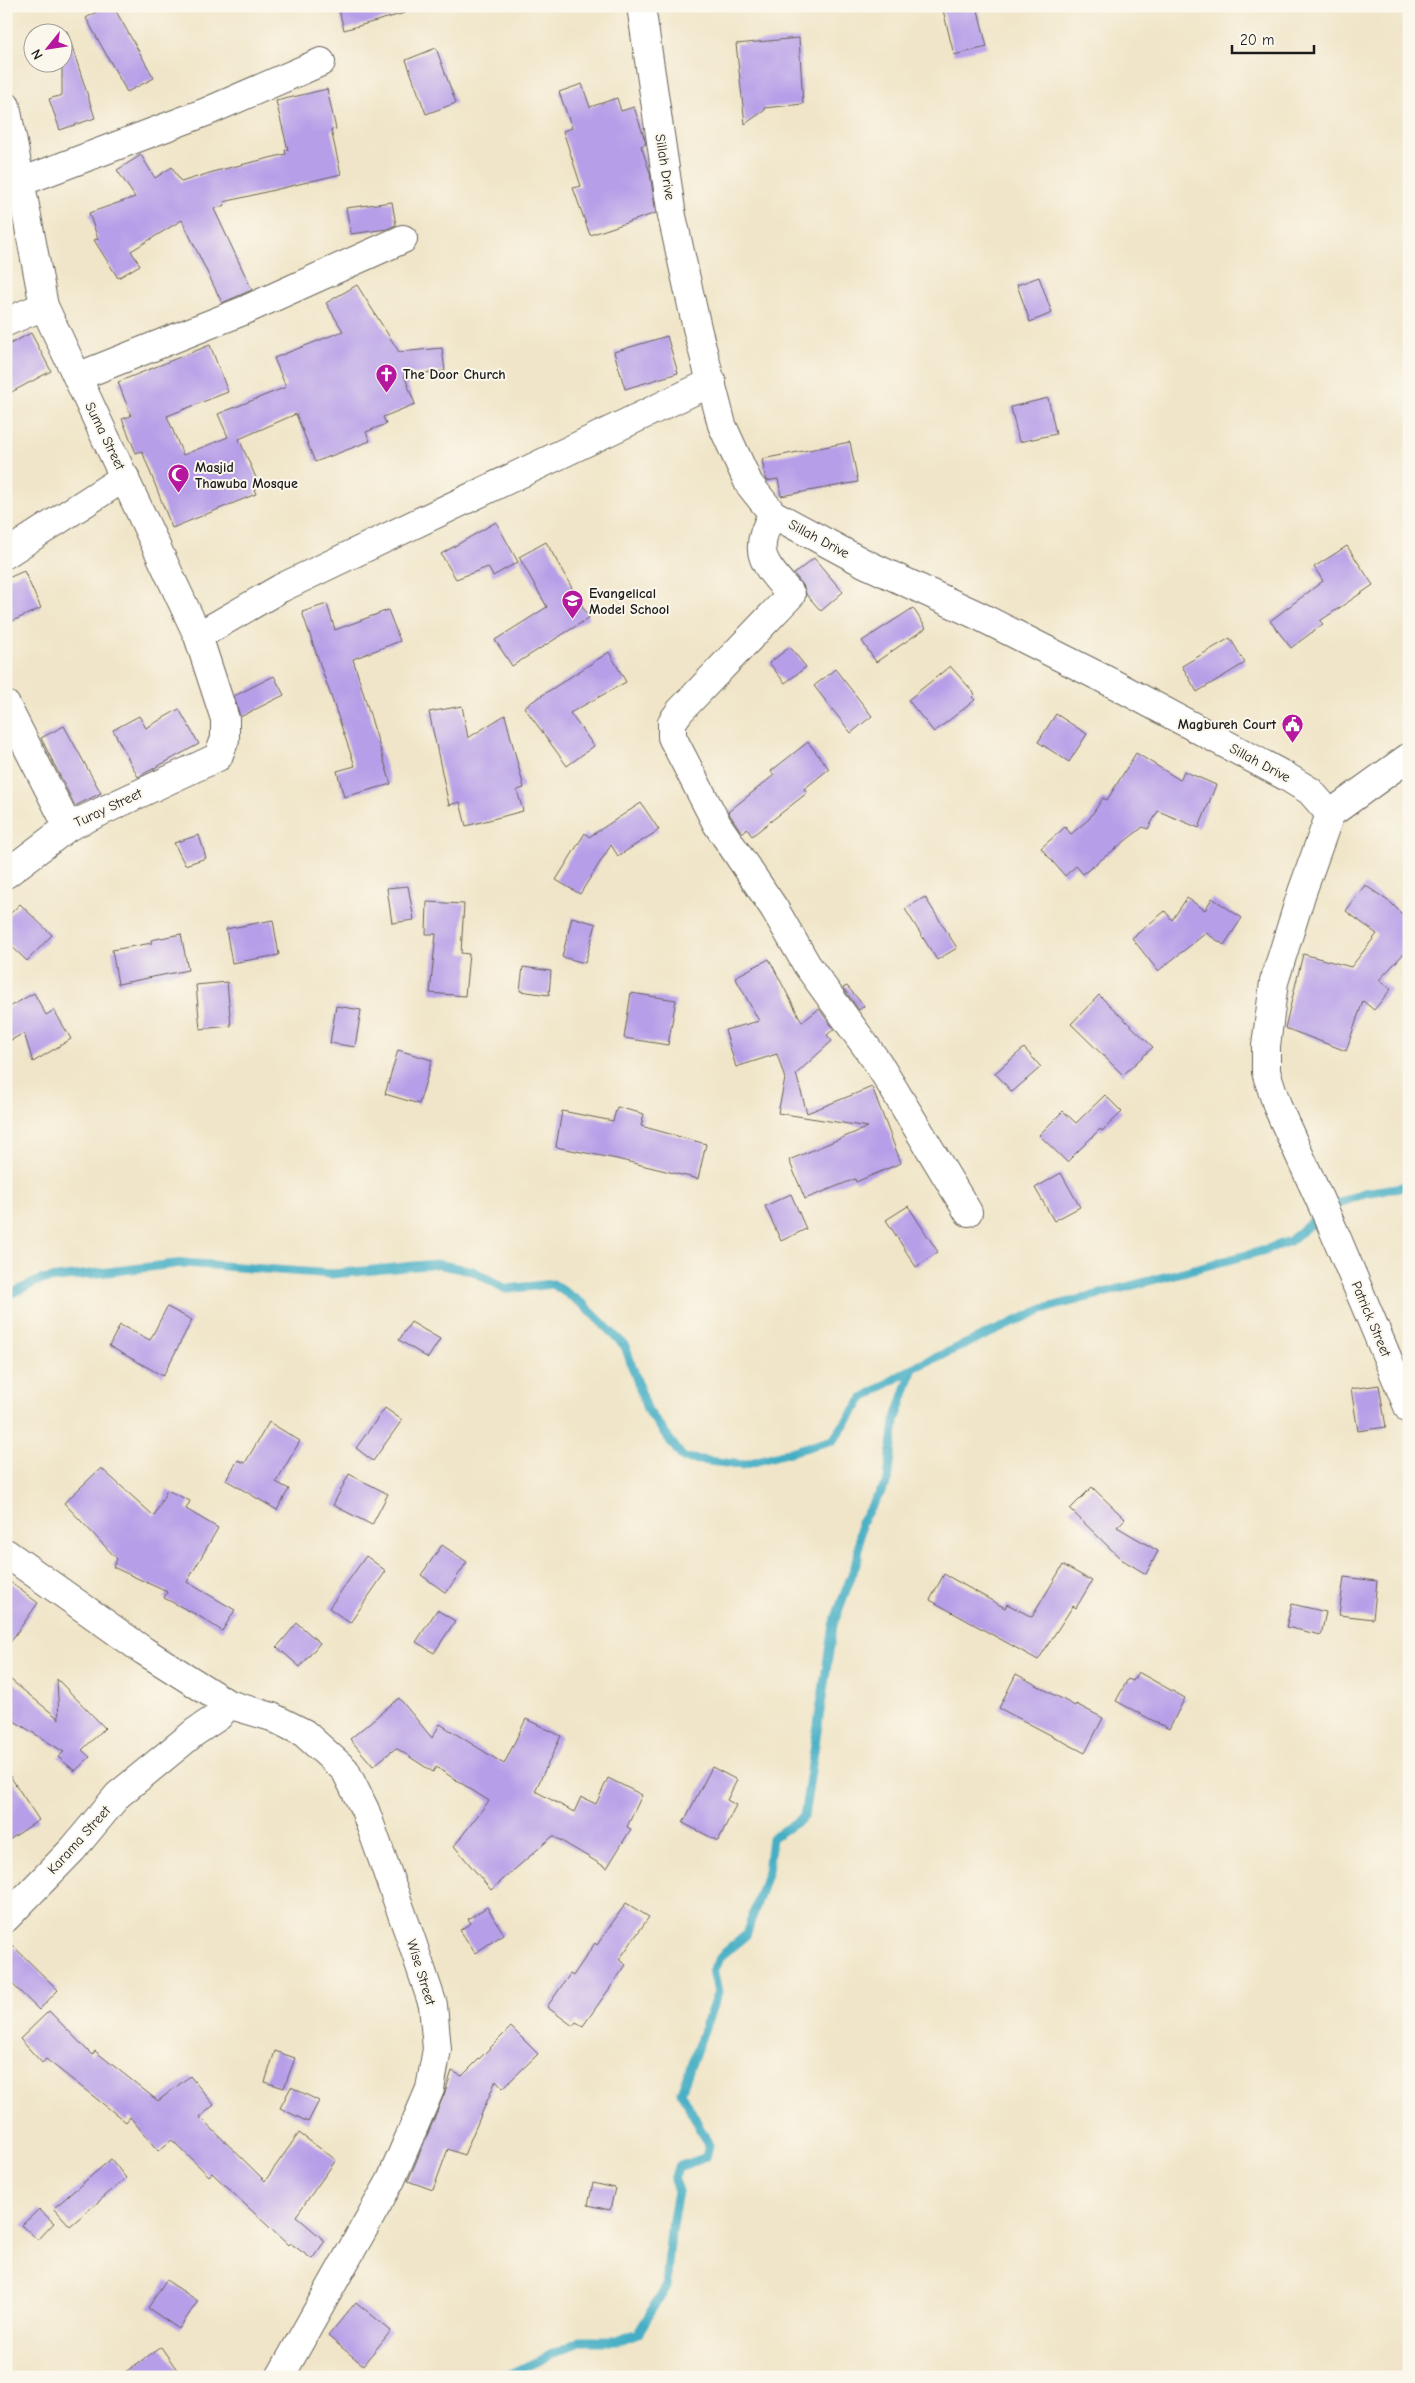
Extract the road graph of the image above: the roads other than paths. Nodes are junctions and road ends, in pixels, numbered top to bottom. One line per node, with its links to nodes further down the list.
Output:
1 (641, 6): 9 (street, Sillah Drive)
2 (320, 62): 4 (street)
3 (6, 106): 4 (street, Suma Street)
4 (21, 182): 6 (street, Suma Street)
5 (404, 239): 8 (street)
6 (44, 306): 7 (street); 8 (street, Suma Street)
7 (6, 322)
8 (77, 377): 10 (street, Suma Street)
9 (712, 382): 11 (street, Sillah Drive); 13 (street)
10 (125, 477): 12 (street); 13 (street, Suma Street)
11 (773, 514): 17 (street, Sillah Drive); 20 (street)
12 (6, 554)
13 (198, 636): 15 (street, Suma Street)
14 (6, 705): 18 (street)
15 (218, 757): 18 (street, Turay Street)
16 (1409, 757): 17 (street)
17 (1330, 814): 21 (street, Patrick Street)
18 (68, 827): 19 (street, Turay Street)
19 (6, 874)
20 (968, 1212)
21 (1409, 1409)
22 (6, 1553): 23 (street, Wise Street)
23 (228, 1704): 24 (street, Karama Street); 25 (street, Wise Street)
24 (6, 1918)
25 (280, 2377)

